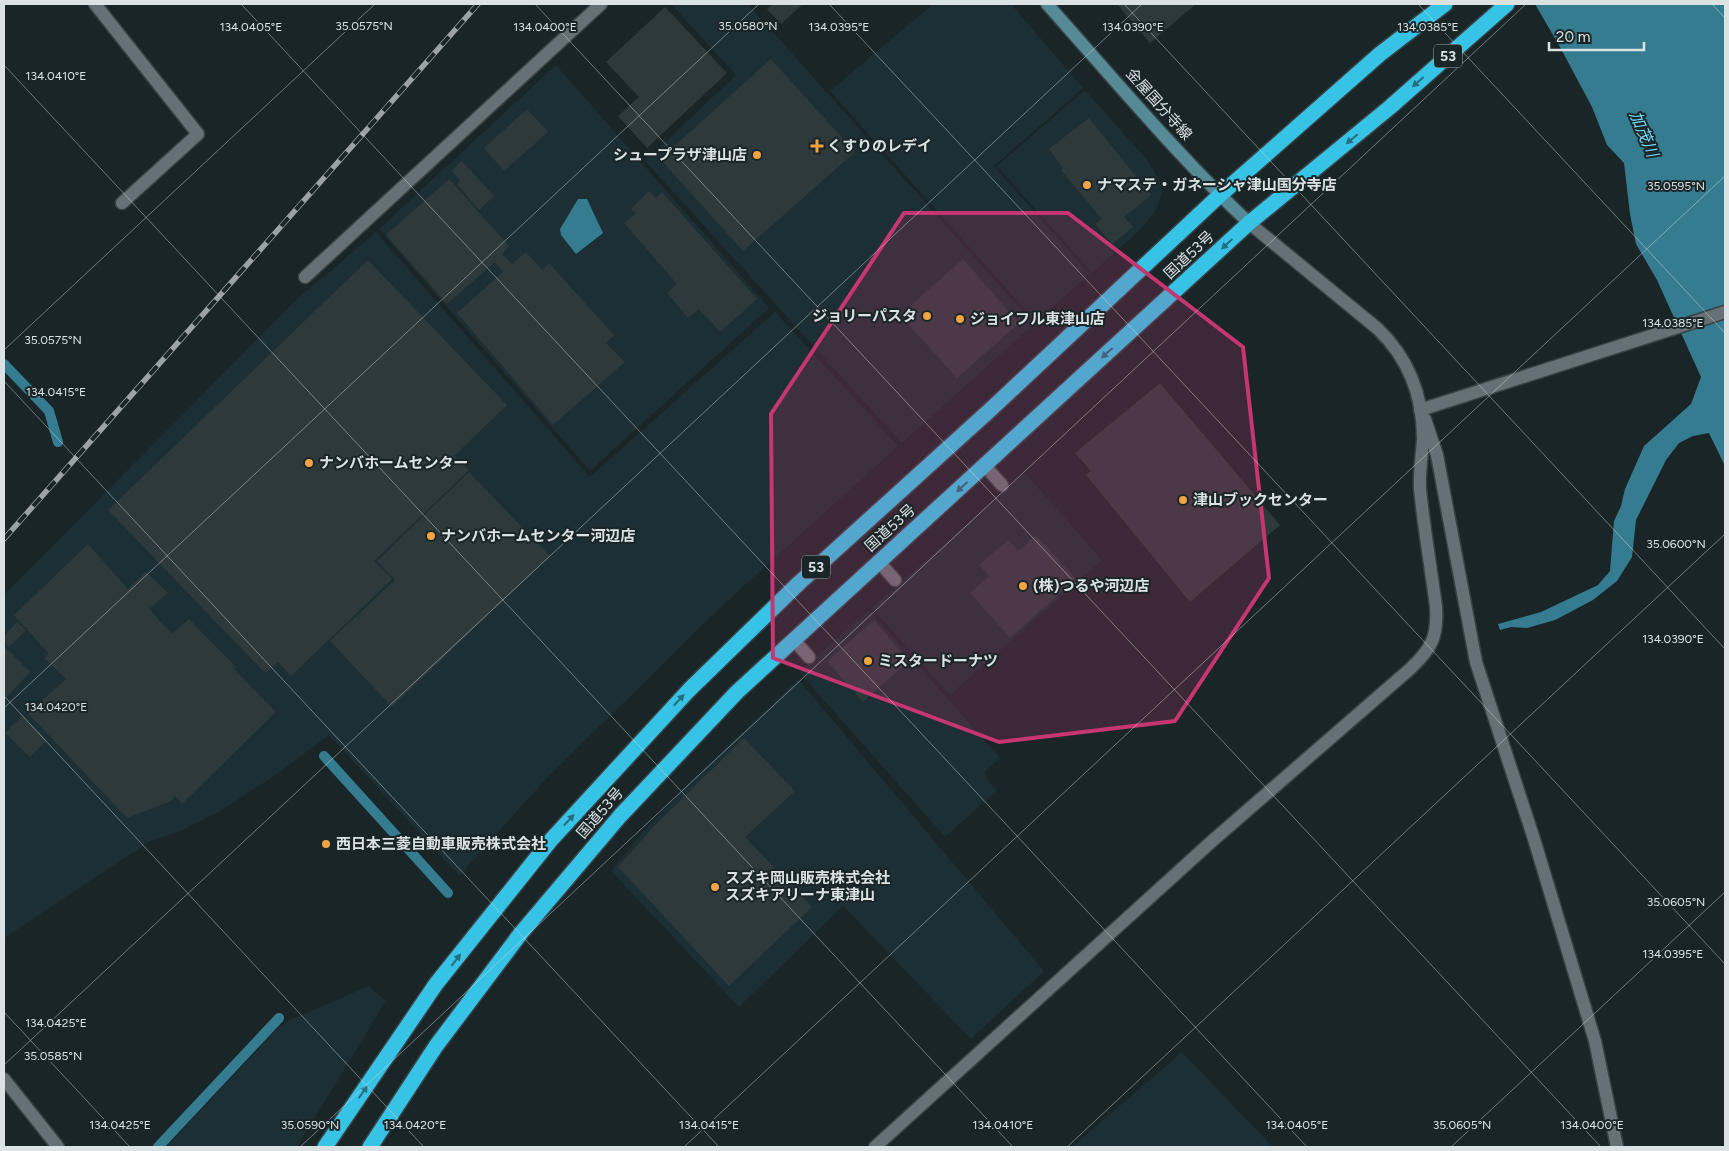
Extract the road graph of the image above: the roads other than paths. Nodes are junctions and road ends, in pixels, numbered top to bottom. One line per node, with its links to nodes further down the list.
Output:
1 (95, 4): 7 (street)
2 (601, 4): 9 (street)
3 (1048, 4): 6 (main road, 金屋国分寺線)
4 (1445, 4): 6 (highway, 国道53号 / 53)
5 (1507, 4): 8 (highway, 国道53号 / 53, one-way to 8)
6 (1220, 195): 8 (main road, 金屋国分寺線); 20 (highway, 国道53号 / 53, one-way to 6)
7 (122, 203)
8 (1249, 223): 11 (street); 12 (highway, 国道53号 / 53, one-way to 12)
9 (305, 277)
10 (1725, 312): 11 (street)
11 (1420, 410): 22 (street); 23 (street)
12 (985, 466): 13 (street); 14 (highway, 国道53号 / 53, one-way to 14)
13 (1002, 485)
14 (879, 562): 15 (street); 16 (highway, 国道53号 / 53)
15 (895, 580)
16 (794, 640): 17 (street); 21 (highway, 国道53号 / 53)
17 (809, 657)
18 (4, 1079): 19 (street)
19 (58, 1147)
20 (325, 1147)
21 (370, 1147)
22 (875, 1147)
23 (1617, 1147)

